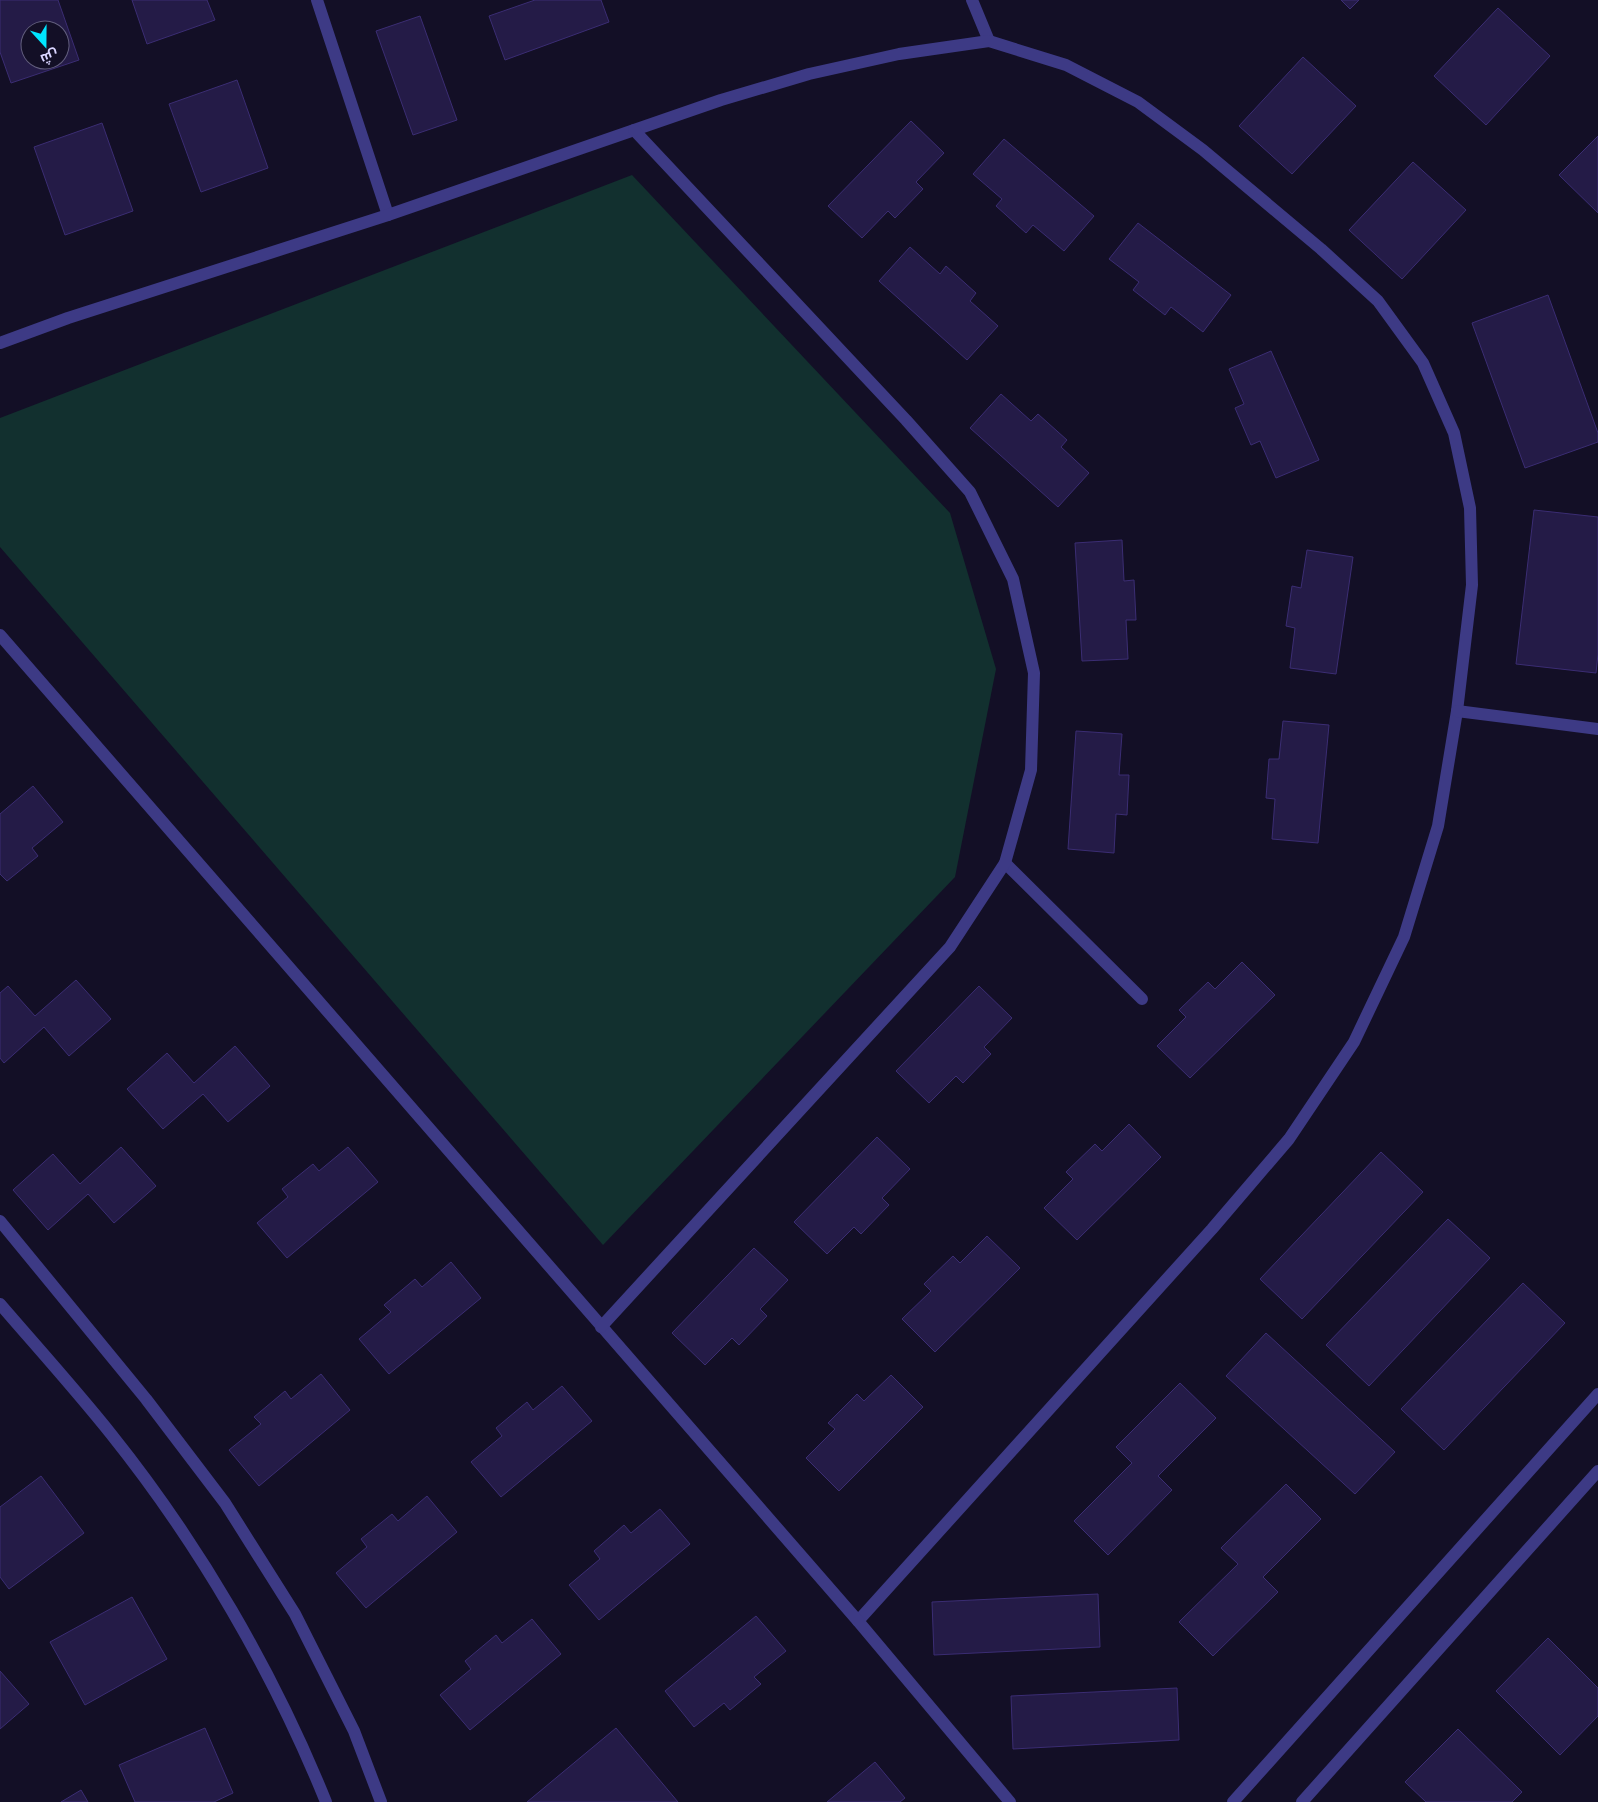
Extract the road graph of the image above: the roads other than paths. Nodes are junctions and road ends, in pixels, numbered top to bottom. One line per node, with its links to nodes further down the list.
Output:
1 (317, 0): 5 (street)
2 (972, 0): 3 (street)
3 (989, 41): 4 (street); 8 (street)
4 (634, 130): 5 (street); 10 (street)
5 (388, 215): 6 (street)
6 (0, 343)
7 (0, 635): 14 (street)
8 (1456, 711): 9 (street); 17 (street)
9 (1598, 729)
10 (1004, 863): 11 (street); 14 (street)
11 (1142, 1000)
12 (0, 1221): 19 (street)
13 (0, 1304): 18 (street)
14 (601, 1327): 17 (street)
15 (1598, 1394): 21 (street)
16 (1598, 1471): 22 (street)
17 (858, 1621): 20 (street)
18 (326, 1802)
19 (381, 1802)
20 (1010, 1802)
21 (1233, 1802)
22 (1302, 1802)

